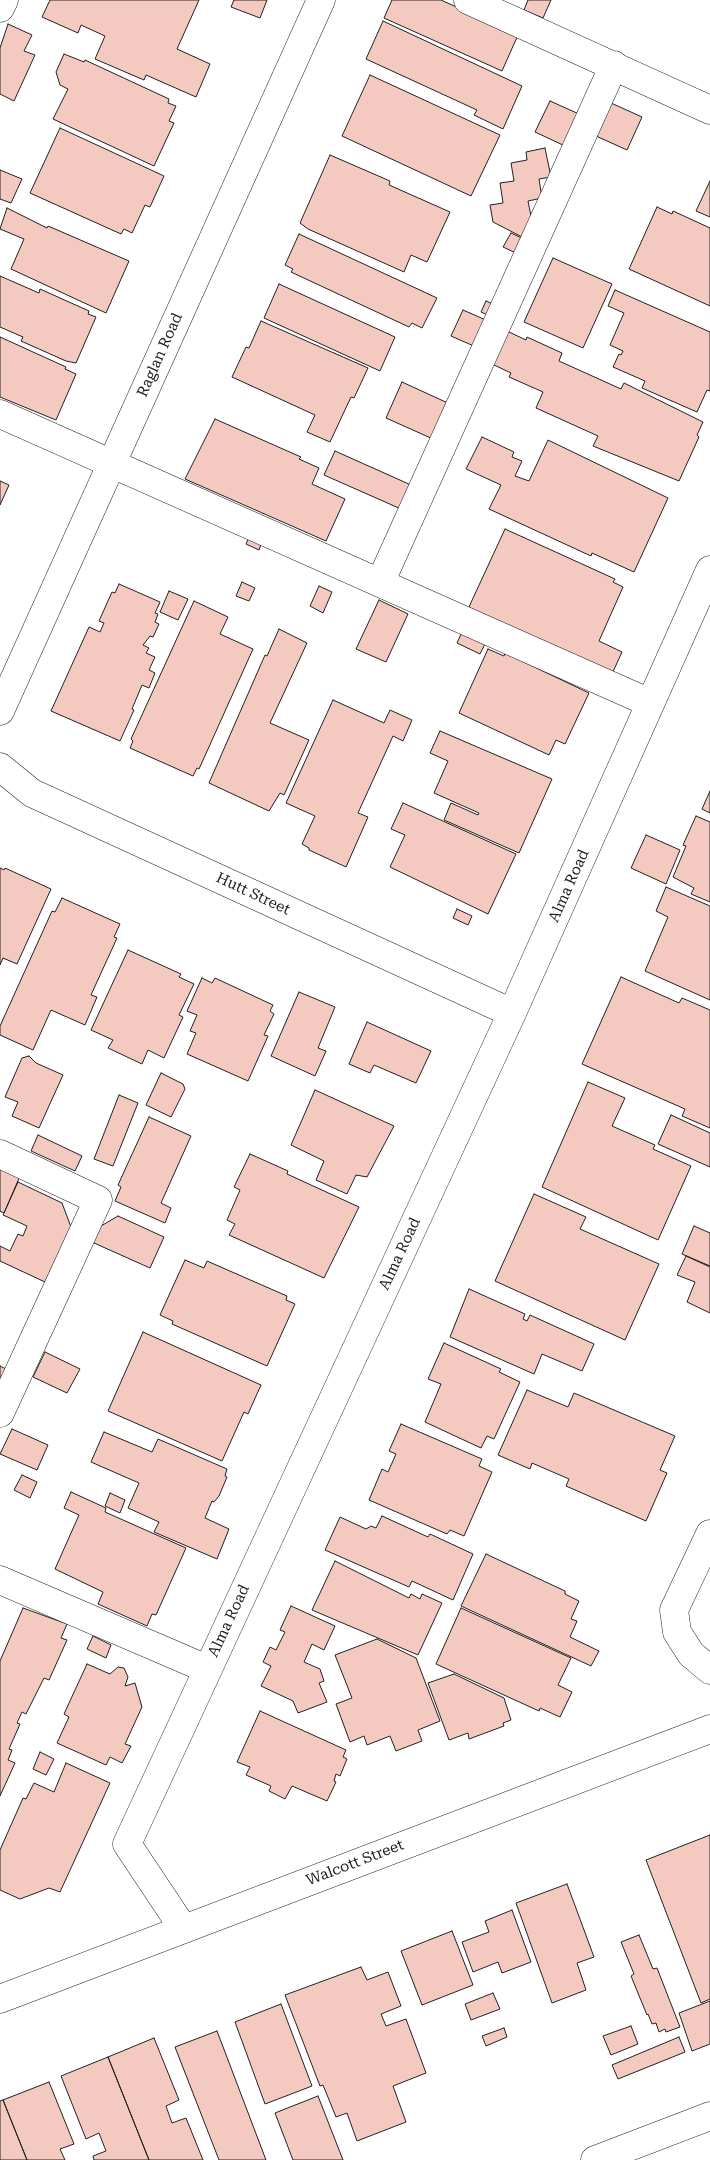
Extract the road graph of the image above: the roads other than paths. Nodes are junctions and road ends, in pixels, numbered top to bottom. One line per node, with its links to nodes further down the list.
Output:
1 (4, 0): 4 (street)
2 (321, 0): 8 (street, Raglan Road)
3 (468, 0): 5 (street)
4 (0, 8)
5 (614, 65): 6 (street); 10 (street)
6 (710, 110)
7 (0, 414): 8 (street)
8 (111, 464): 10 (street); 12 (street, Raglan Road)
9 (710, 570): 11 (street, Alma Road)
10 (380, 583): 11 (street)
11 (650, 703): 14 (street, Alma Road)
12 (0, 711)
13 (0, 767): 14 (street, Hutt Street)
14 (512, 1013): 20 (street, Alma Road)
15 (0, 1154): 16 (street)
16 (0, 1413)
17 (710, 1534): 19 (street)
18 (0, 1580): 20 (street)
19 (701, 1662)
20 (207, 1669): 22 (street, Alma Road)
21 (710, 1729): 22 (street, Walcott Street)
22 (183, 1928): 23 (street, Walcott Street)
23 (0, 1999)
24 (710, 2116): 25 (street)
25 (596, 2160)

